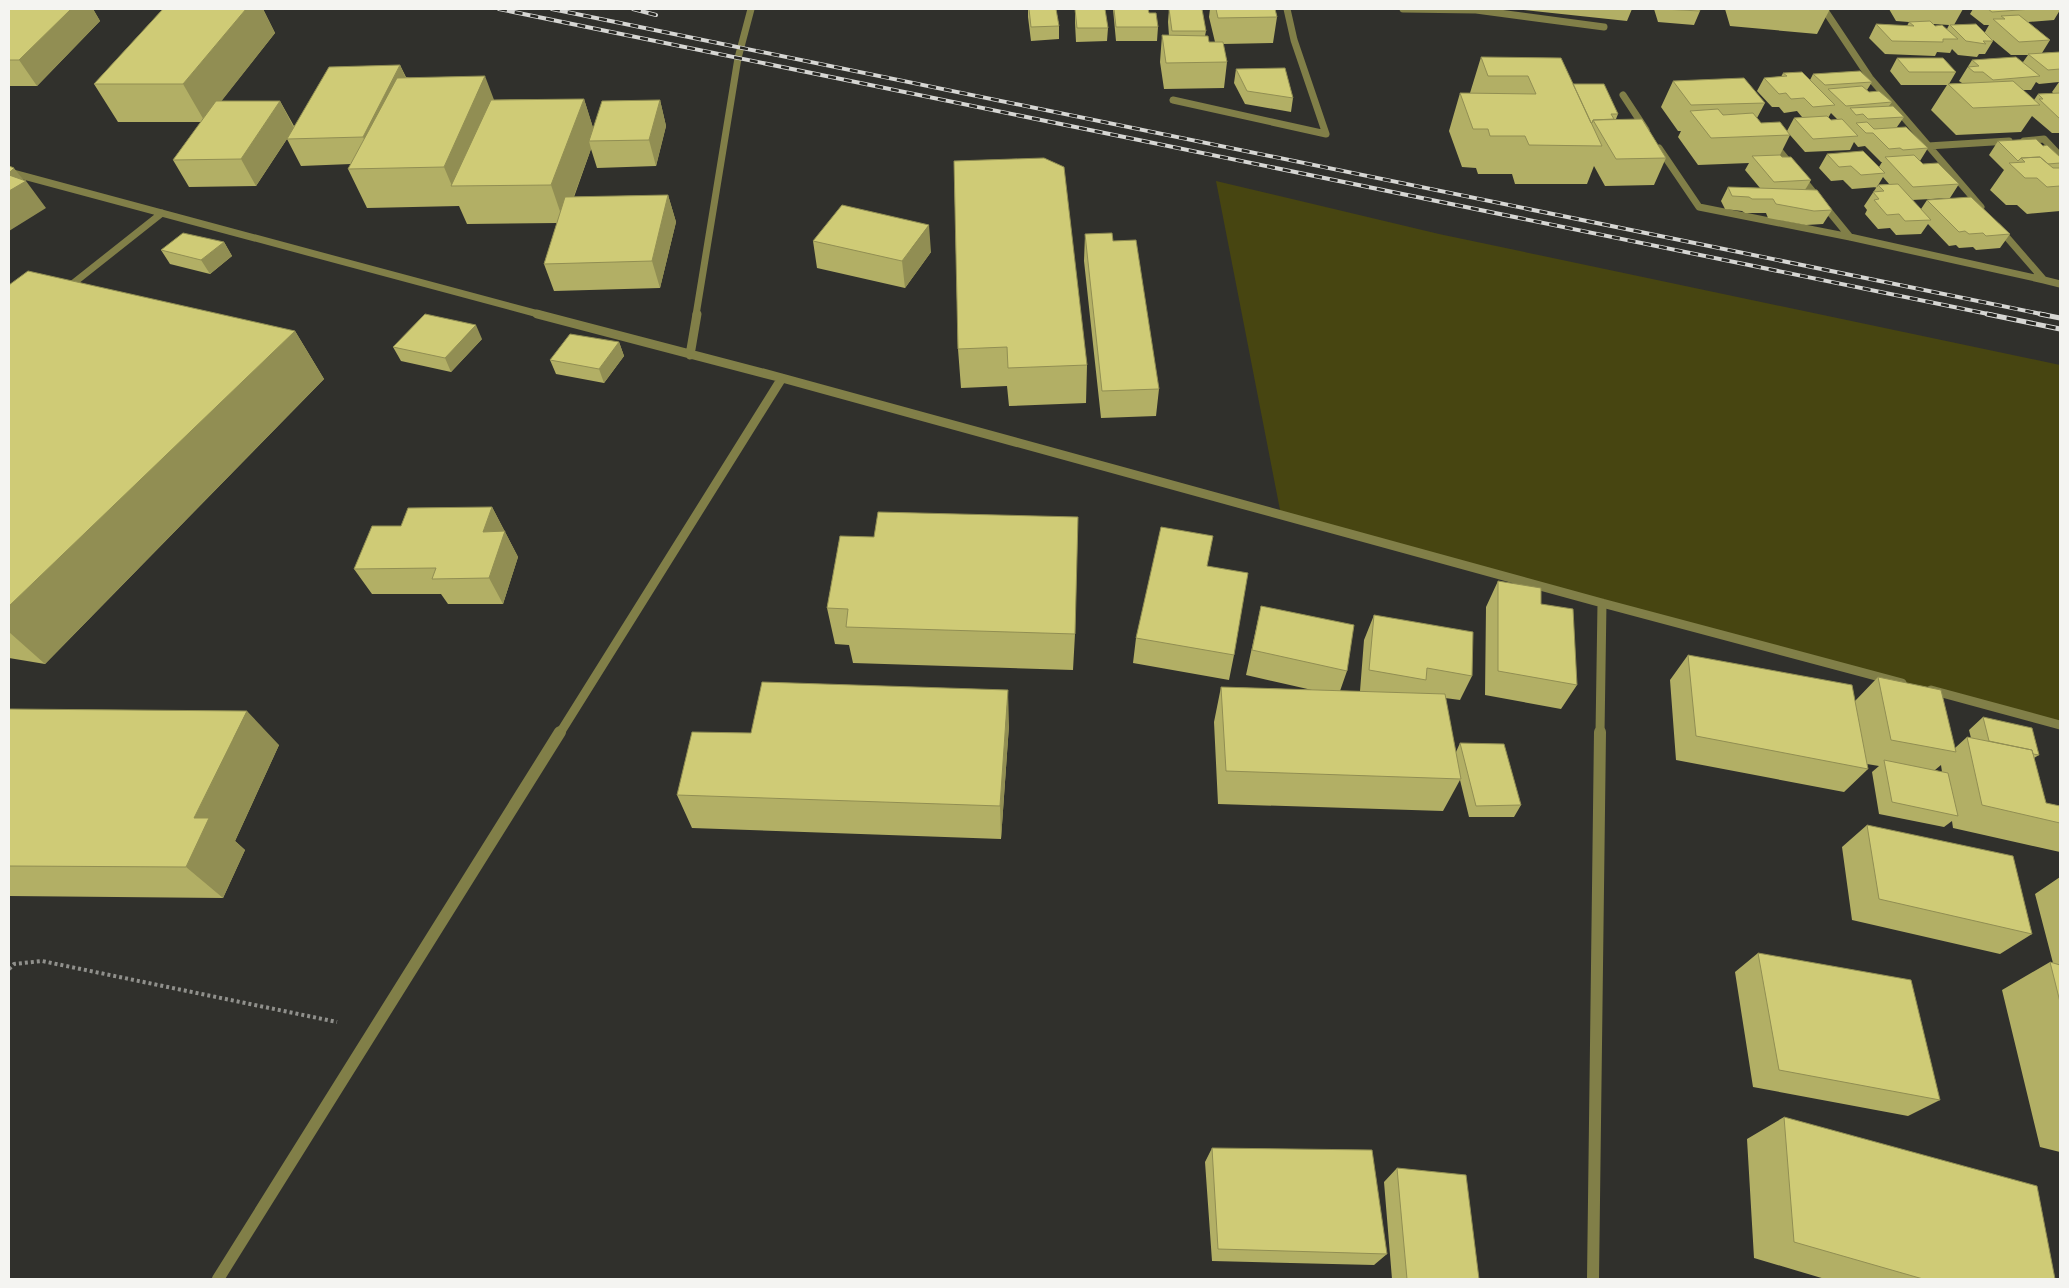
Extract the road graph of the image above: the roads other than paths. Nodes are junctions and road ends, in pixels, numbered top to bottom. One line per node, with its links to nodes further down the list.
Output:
1 (751, 9): 22 (street)
2 (1288, 9): 8 (street)
3 (1403, 9): 5 (street)
4 (1824, 9): 12 (street)
5 (1476, 10): 6 (street)
6 (1604, 27)
7 (1622, 95): 9 (street)
8 (1173, 100)
9 (1650, 135)
10 (1768, 136): 18 (street)
11 (1655, 143): 18 (street)
12 (1928, 146): 13 (street); 16 (street)
13 (2060, 156)
14 (9, 172): 15 (street)
15 (162, 213): 21 (street); 22 (street)
16 (1986, 213)
17 (1992, 220): 19 (street)
18 (1850, 237): 19 (street)
19 (2044, 280): 20 (street)
20 (2060, 284)
21 (62, 292)
22 (690, 356): 23 (street)
23 (782, 378): 24 (street); 26 (street)
24 (1602, 603): 25 (street); 27 (street)
25 (2060, 725)
26 (218, 1279)
27 (1592, 1279)

